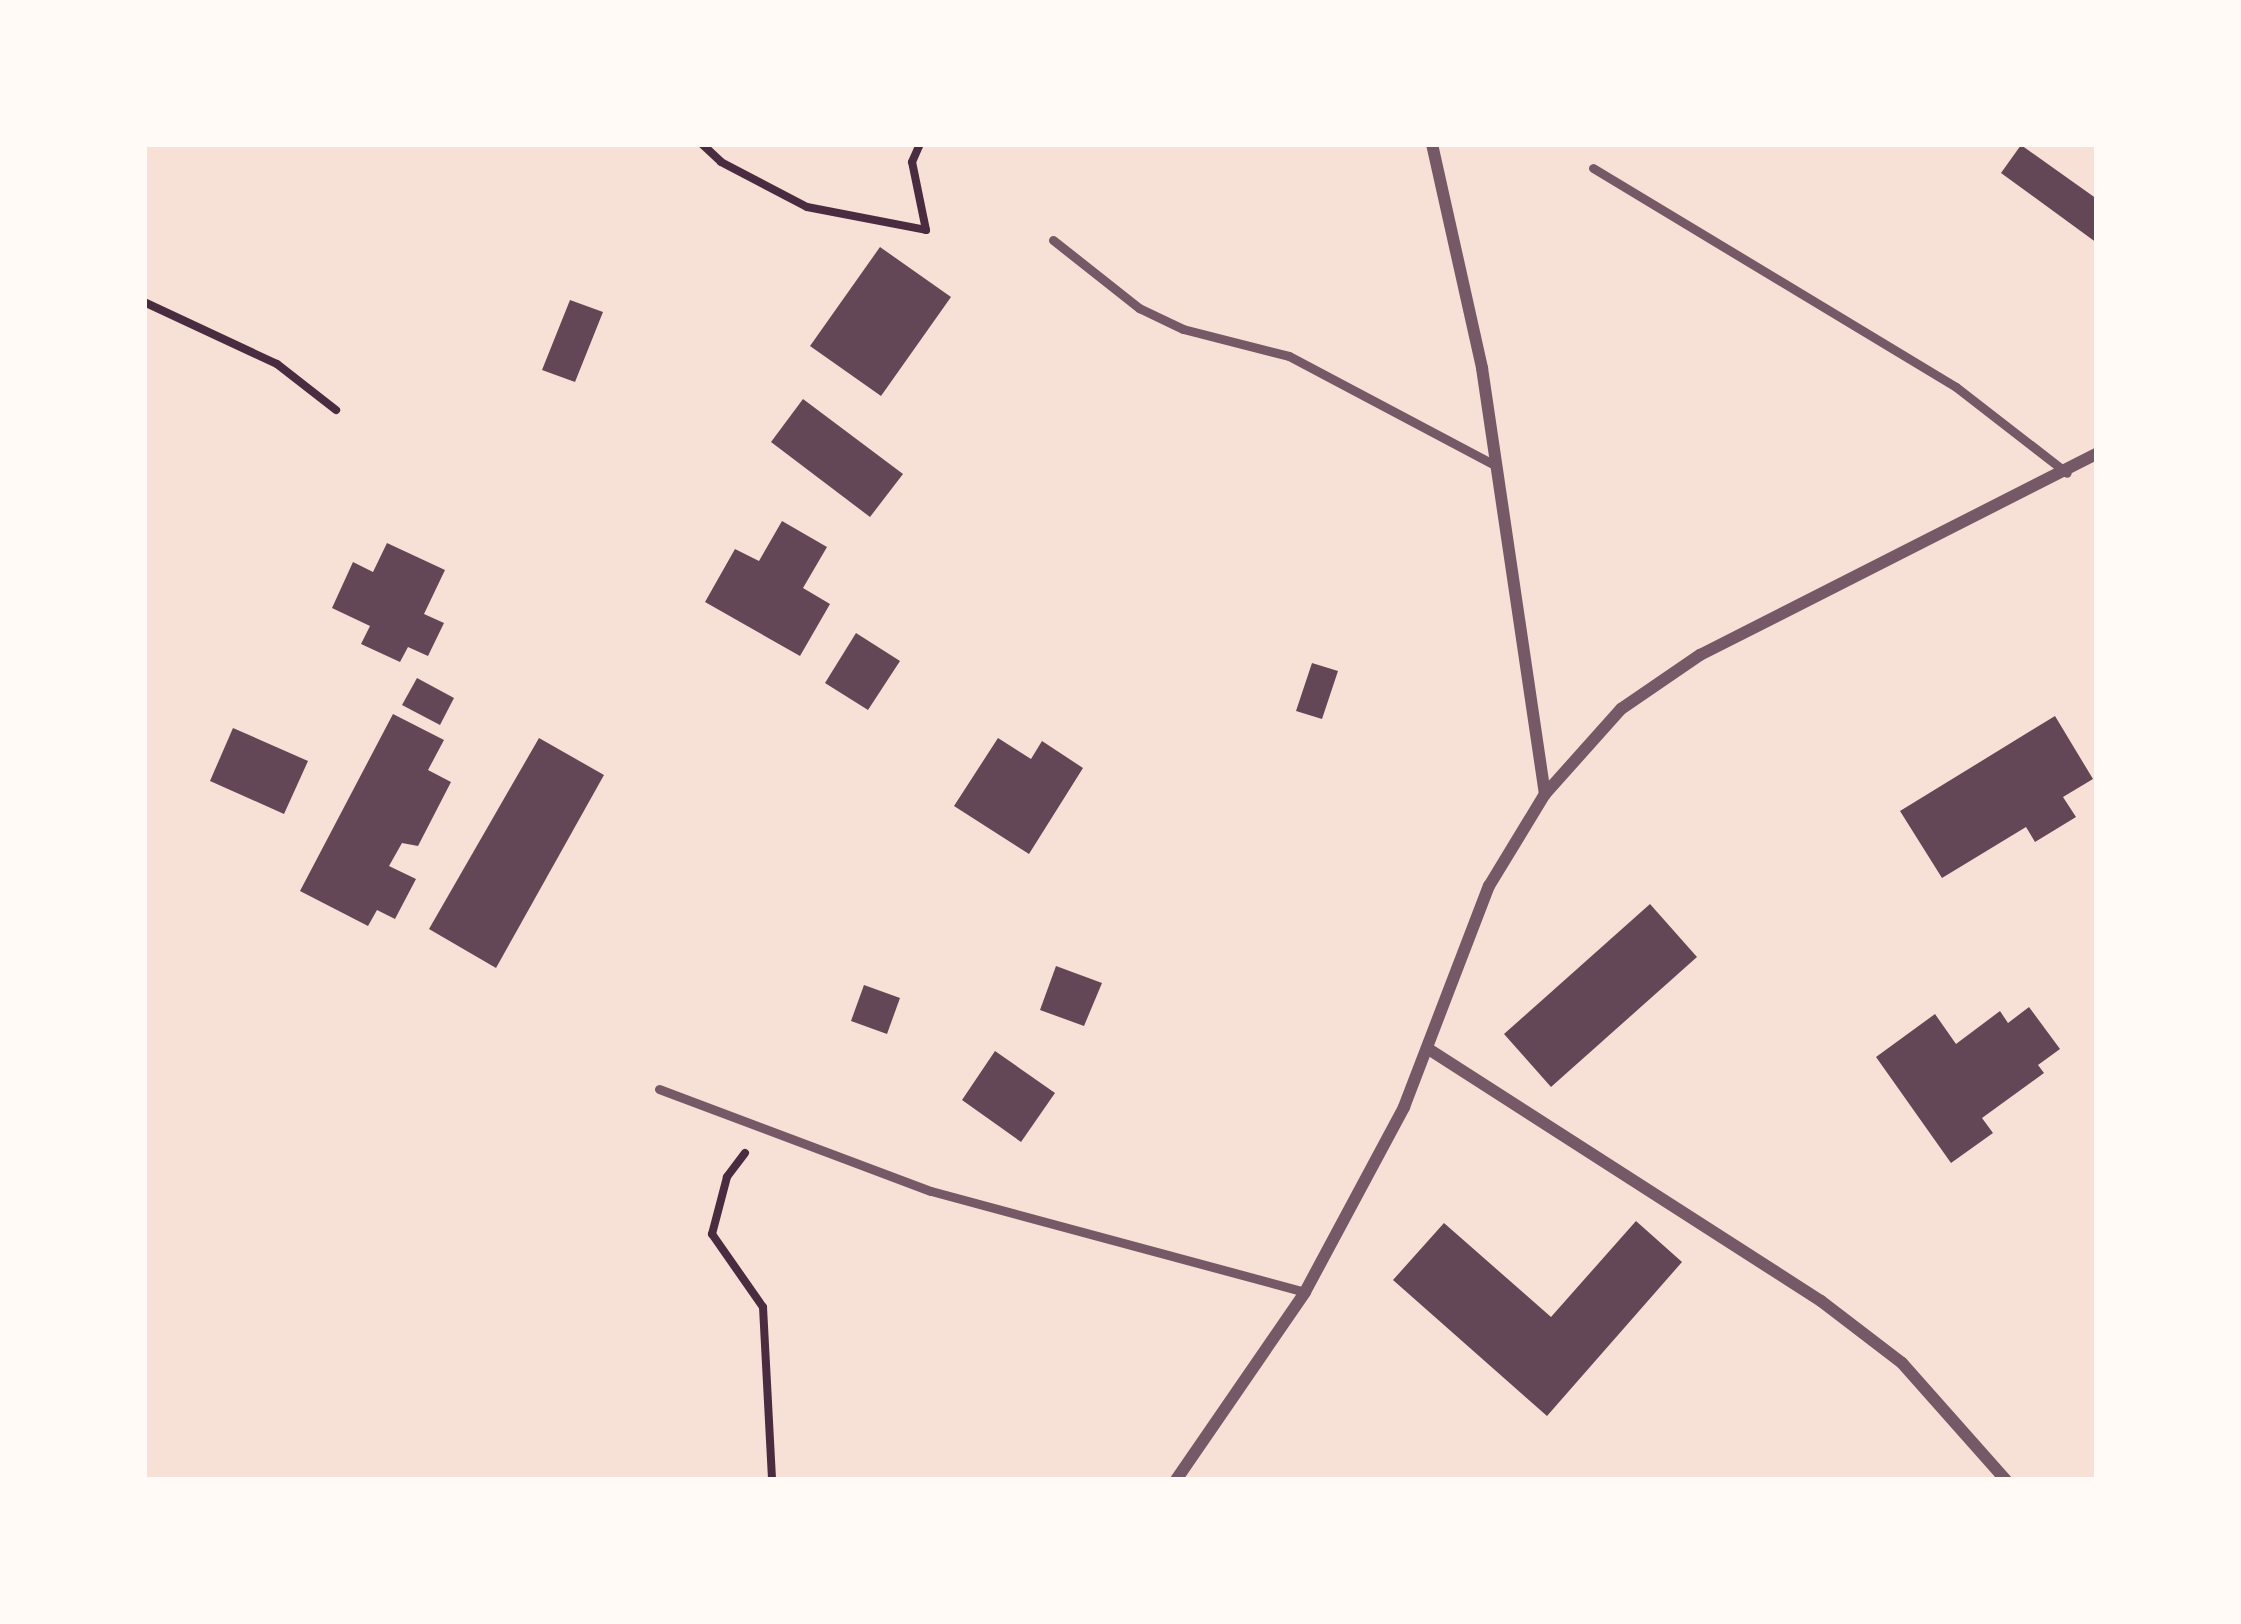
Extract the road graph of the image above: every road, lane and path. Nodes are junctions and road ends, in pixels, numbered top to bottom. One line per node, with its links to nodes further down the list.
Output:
1 (702, 144): 2 (path)
2 (920, 144)
3 (1432, 144): 9 (street)
4 (1593, 168): 10 (lane)
5 (1053, 240): 9 (lane)
6 (144, 302): 7 (path)
7 (337, 410)
8 (2097, 454): 10 (street)
9 (1491, 463): 11 (street)
10 (2066, 472): 11 (street)
11 (1545, 794): 12 (street)
12 (1430, 1050): 15 (street); 18 (street)
13 (659, 1089): 14 (lane)
14 (762, 1129): 15 (lane); 16 (path)
15 (1305, 1292): 17 (street)
16 (772, 1480)
17 (1176, 1480)
18 (2006, 1480)

